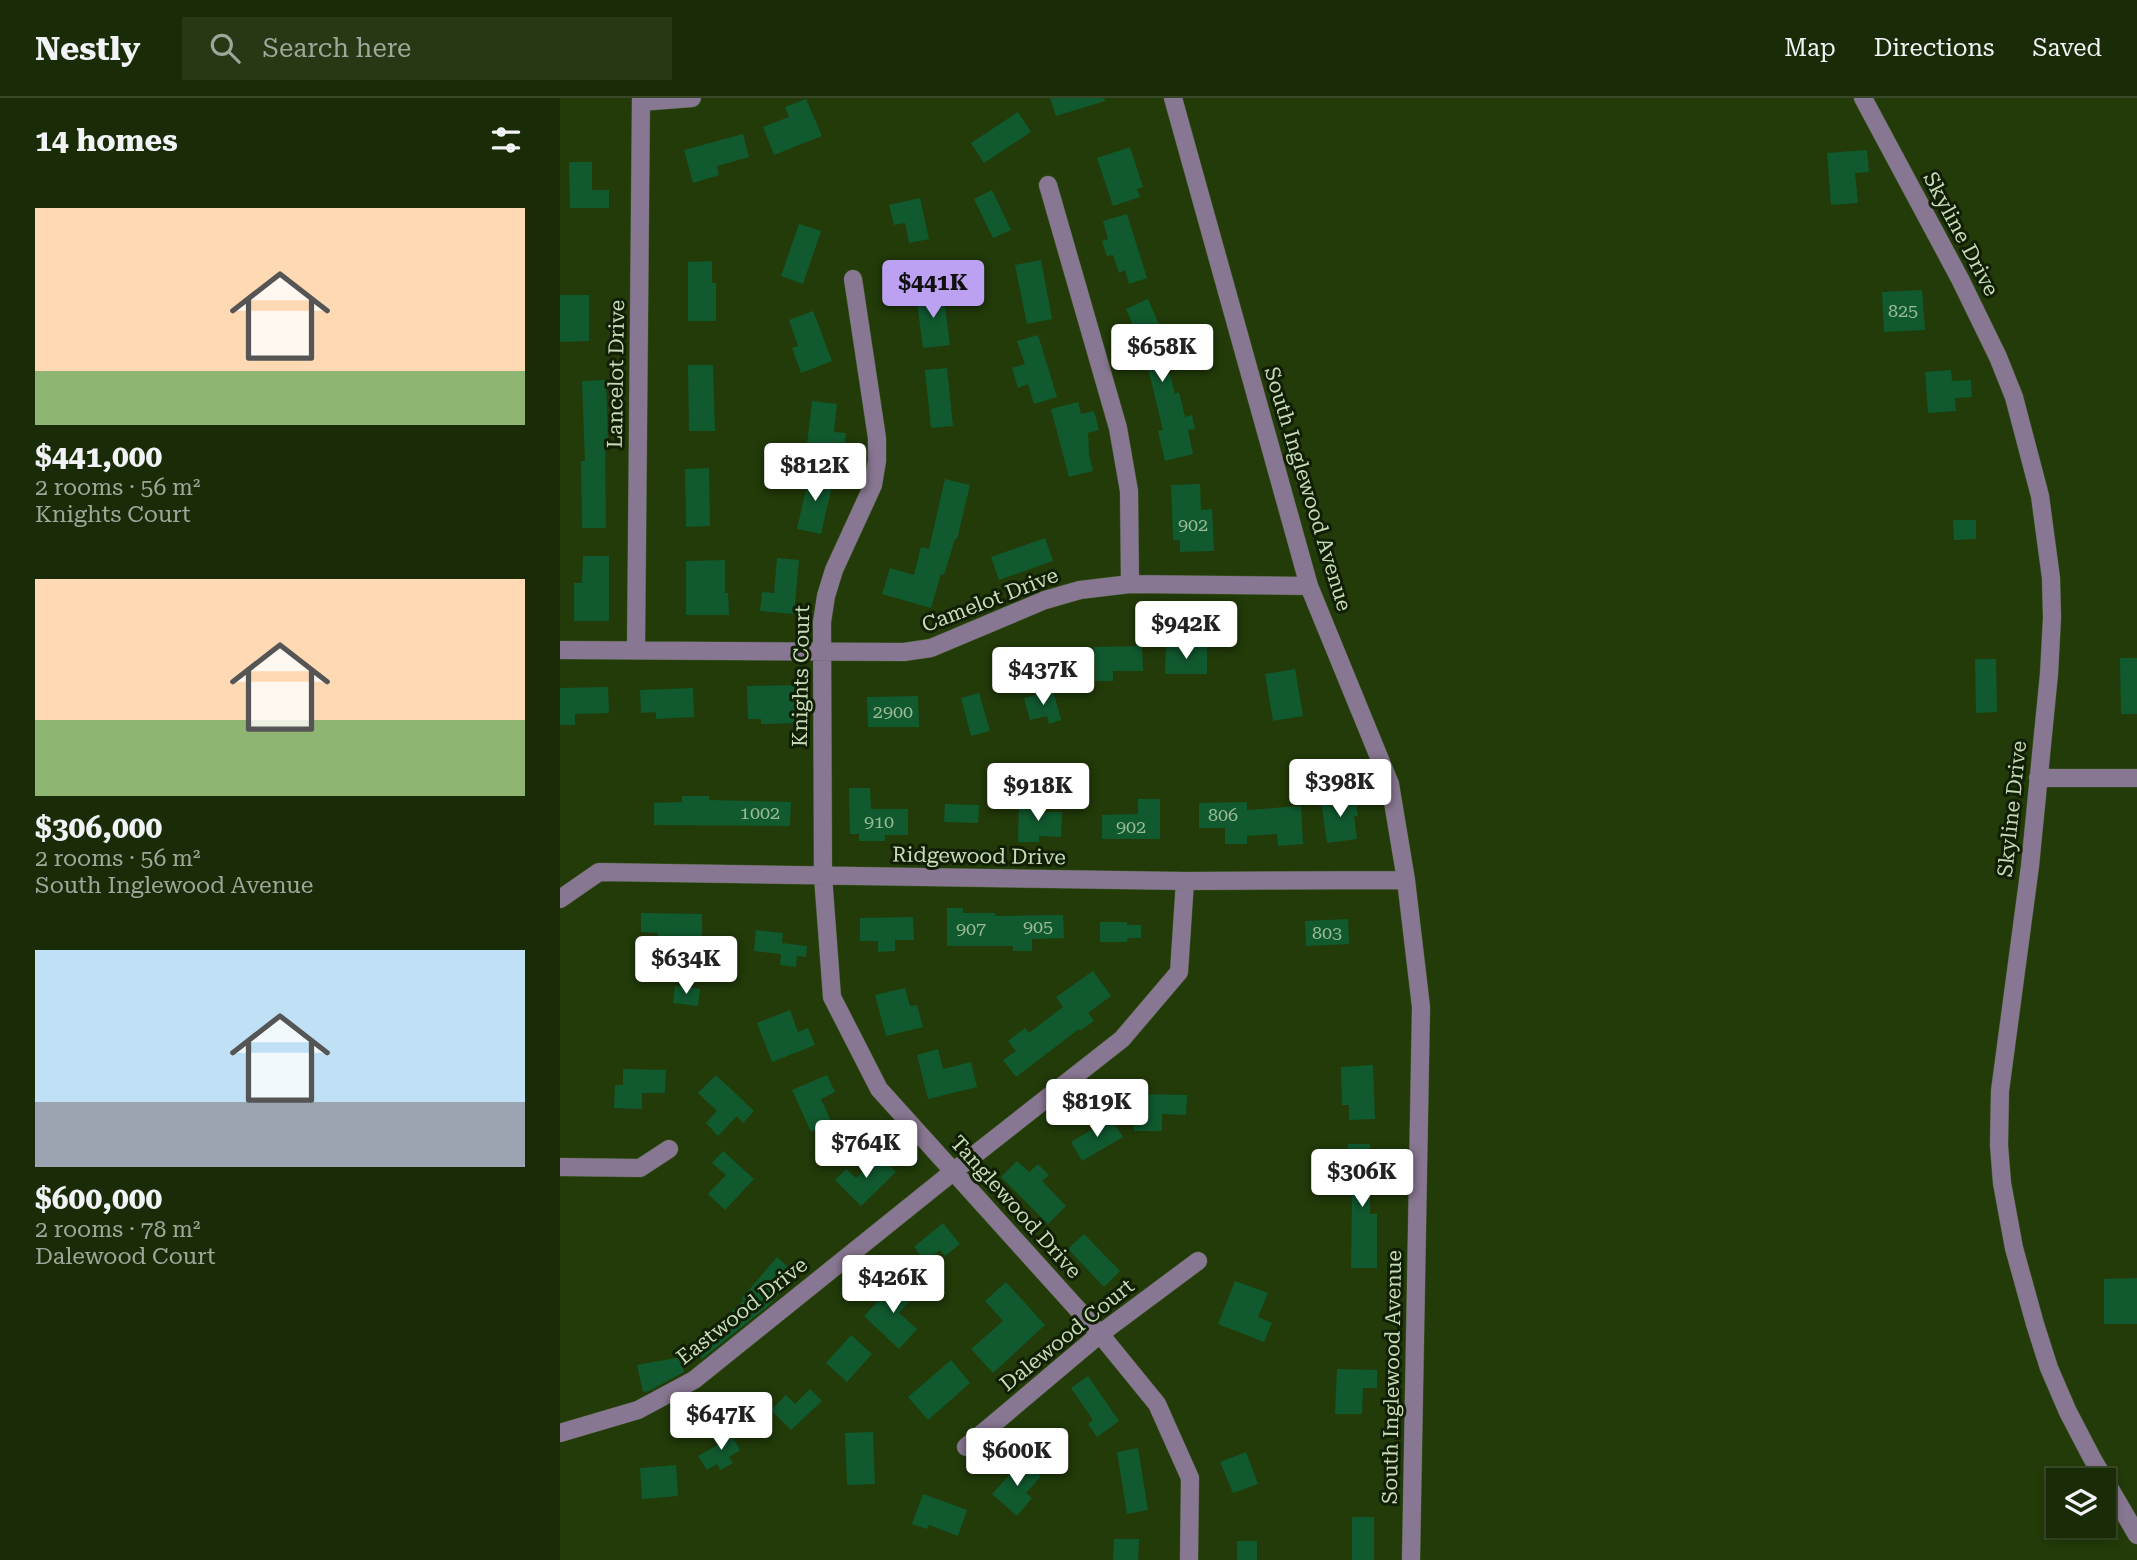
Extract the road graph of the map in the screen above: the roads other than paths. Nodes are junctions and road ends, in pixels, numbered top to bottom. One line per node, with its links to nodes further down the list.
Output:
1 (692, 98): 4 (street)
2 (1173, 98): 8 (street, South Inglewood Avenue)
3 (1863, 98): 12 (street, Skyline Drive)
4 (641, 100): 10 (street, Lancelot Drive)
5 (1048, 185): 7 (street)
6 (853, 279): 11 (street, Knights Court)
7 (1130, 584): 8 (street, Camelot Drive); 11 (street, Camelot Drive)
8 (1309, 586): 15 (street, South Inglewood Avenue)
9 (560, 650): 10 (street, Camelot Drive)
10 (636, 650): 11 (street, Camelot Drive)
11 (822, 652): 14 (street, Knights Court)
12 (2038, 778): 13 (street); 25 (street, Skyline Drive)
13 (2137, 778)
14 (823, 876): 16 (street, Ridgewood Drive); 17 (street, Ridgewood Drive); 20 (street, Tanglewood Drive)
15 (1406, 880): 16 (street, Ridgewood Drive); 27 (street, South Inglewood Avenue)
16 (1185, 881): 20 (street, Eastwood Drive)
17 (560, 899)
18 (669, 1149): 19 (street)
19 (560, 1167)
20 (954, 1171): 22 (street, Tanglewood Drive); 23 (street, Eastwood Drive)
21 (1198, 1261): 22 (street, Dalewood Court)
22 (1100, 1334): 24 (street, Dalewood Court); 26 (street, Tanglewood Drive)
23 (560, 1433)
24 (966, 1447)
25 (2137, 1535)
26 (1189, 1560)
27 (1411, 1560)

